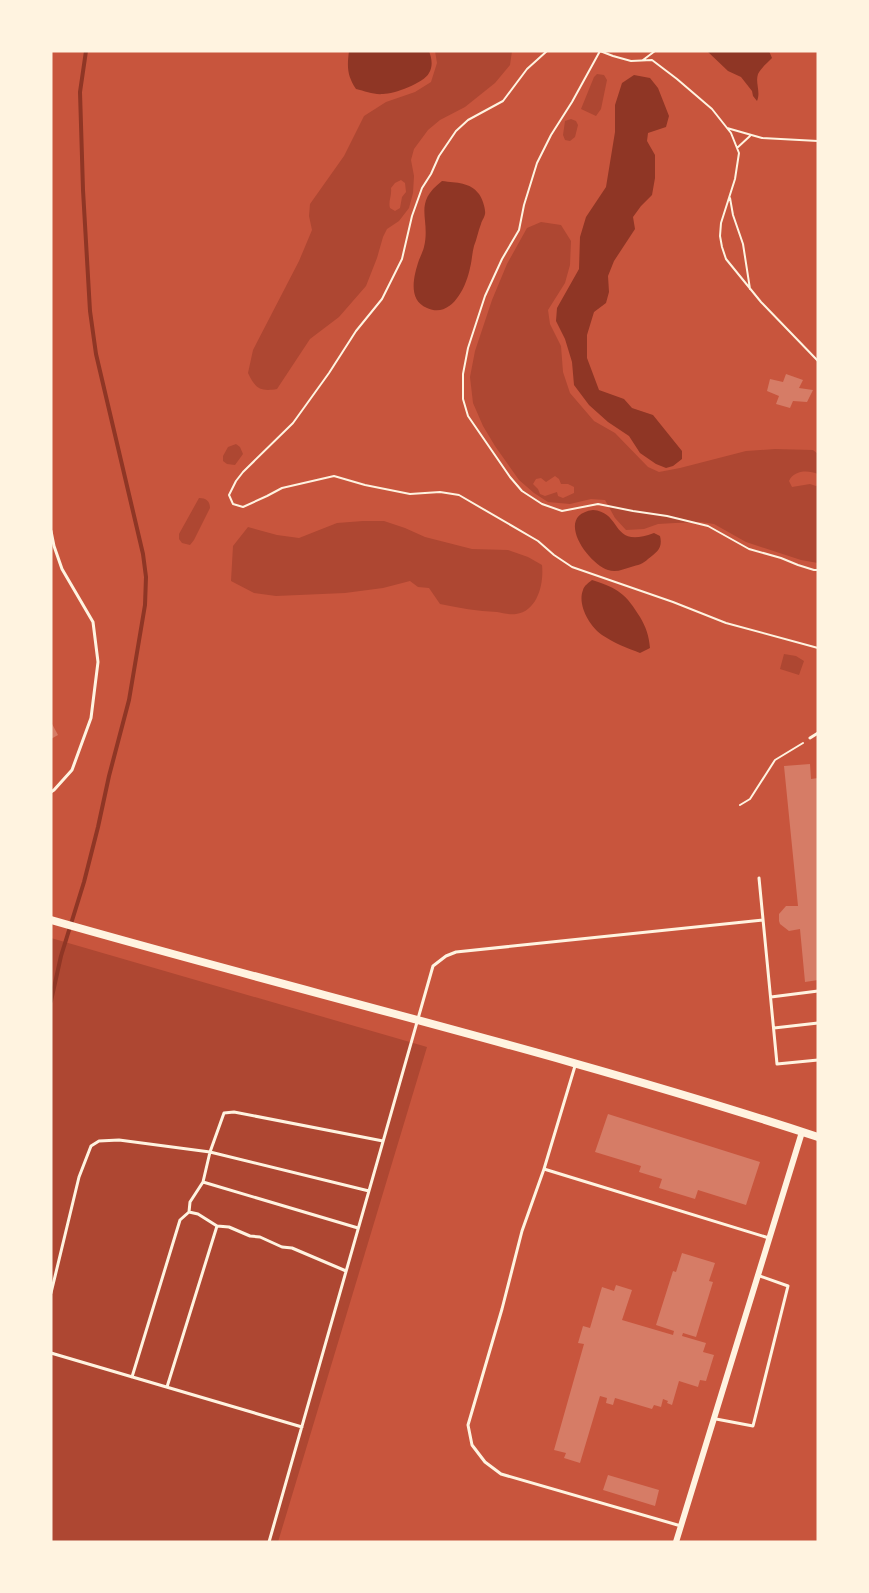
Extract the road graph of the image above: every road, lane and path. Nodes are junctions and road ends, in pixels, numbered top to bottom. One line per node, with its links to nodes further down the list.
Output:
1 (547, 51): 14 (path)
2 (600, 51): 4 (path); 13 (path)
3 (656, 51): 4 (path)
4 (641, 61): 5 (path)
5 (727, 128): 6 (path); 8 (path)
6 (752, 135): 7 (path); 8 (path)
7 (818, 141)
8 (737, 148): 9 (path)
9 (729, 197): 10 (path); 10 (path)
10 (750, 289): 11 (path)
11 (818, 360)
12 (51, 531): 17 (lane)
13 (818, 570)
14 (818, 648)
15 (818, 734): 16 (lane)
16 (810, 738): 18 (path)
17 (51, 792)
18 (740, 805)
19 (759, 878): 21 (lane)
20 (51, 920): 24 (main road)
21 (763, 920): 23 (lane); 24 (lane)
22 (818, 992): 23 (lane)
23 (771, 997): 26 (lane)
24 (418, 1019): 28 (main road); 31 (lane)
25 (818, 1023): 26 (lane)
26 (774, 1028): 27 (lane)
27 (818, 1060)
28 (575, 1064): 29 (main road); 33 (lane)
29 (802, 1132): 30 (main road); 39 (street)
30 (818, 1137)
31 (383, 1141): 32 (lane); 35 (lane)
32 (210, 1152): 34 (lane); 35 (lane); 42 (lane)
33 (544, 1169): 39 (lane); 48 (lane)
34 (203, 1182): 36 (lane); 38 (lane)
35 (369, 1191): 38 (lane)
36 (189, 1212): 37 (lane); 44 (lane)
37 (217, 1226): 40 (lane); 45 (lane)
38 (358, 1228): 40 (lane)
39 (769, 1238): 41 (street)
40 (346, 1271): 47 (lane)
41 (757, 1275): 46 (street); 46 (lane)
42 (51, 1293)
43 (51, 1353): 44 (lane)
44 (132, 1377): 45 (lane)
45 (167, 1387): 47 (lane)
46 (714, 1418): 48 (street)
47 (302, 1427): 49 (lane)
48 (681, 1526): 50 (street)
49 (269, 1542)
50 (676, 1542)

